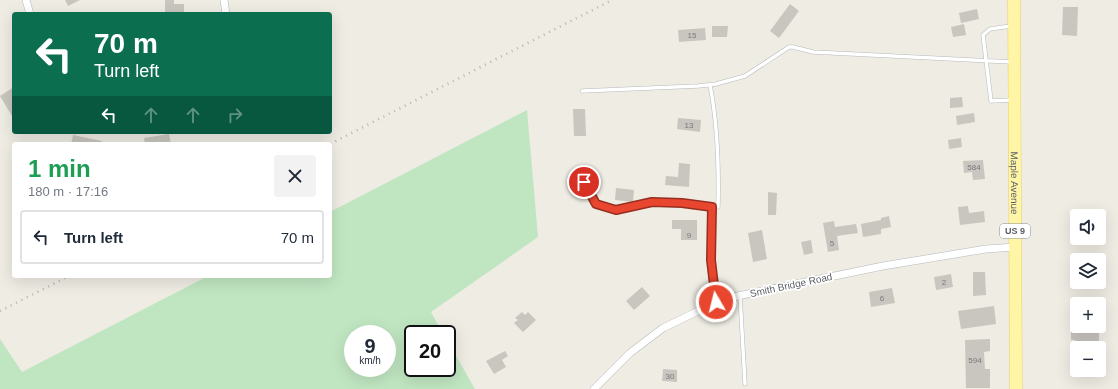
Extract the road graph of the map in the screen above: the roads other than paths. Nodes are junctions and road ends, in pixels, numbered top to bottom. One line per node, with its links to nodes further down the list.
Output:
1 (26, 0): 4 (street)
2 (224, 0): 5 (street)
3 (1014, 0): 6 (main road, Maple Avenue / US 9)
4 (29, 12)
5 (226, 12)
6 (1014, 26): 7 (lane); 8 (main road, Maple Avenue / US 9)
7 (985, 61): 8 (lane); 9 (lane); 11 (lane)
8 (1015, 62): 11 (main road, Maple Avenue / US 9)
9 (710, 85): 10 (lane); 13 (lane)
10 (582, 91)
11 (1015, 100): 14 (main road, Maple Avenue / US 9)
12 (584, 182): 13 (lane)
13 (712, 207): 16 (lane)
14 (1016, 247): 15 (street, Smith Bridge Road); 19 (main road, Maple Avenue / US 9)
15 (740, 296): 16 (street, Smith Bridge Road); 17 (lane)
16 (716, 302): 18 (street, Smith Bridge Road)
17 (745, 384)
18 (594, 389)
19 (1016, 389)

